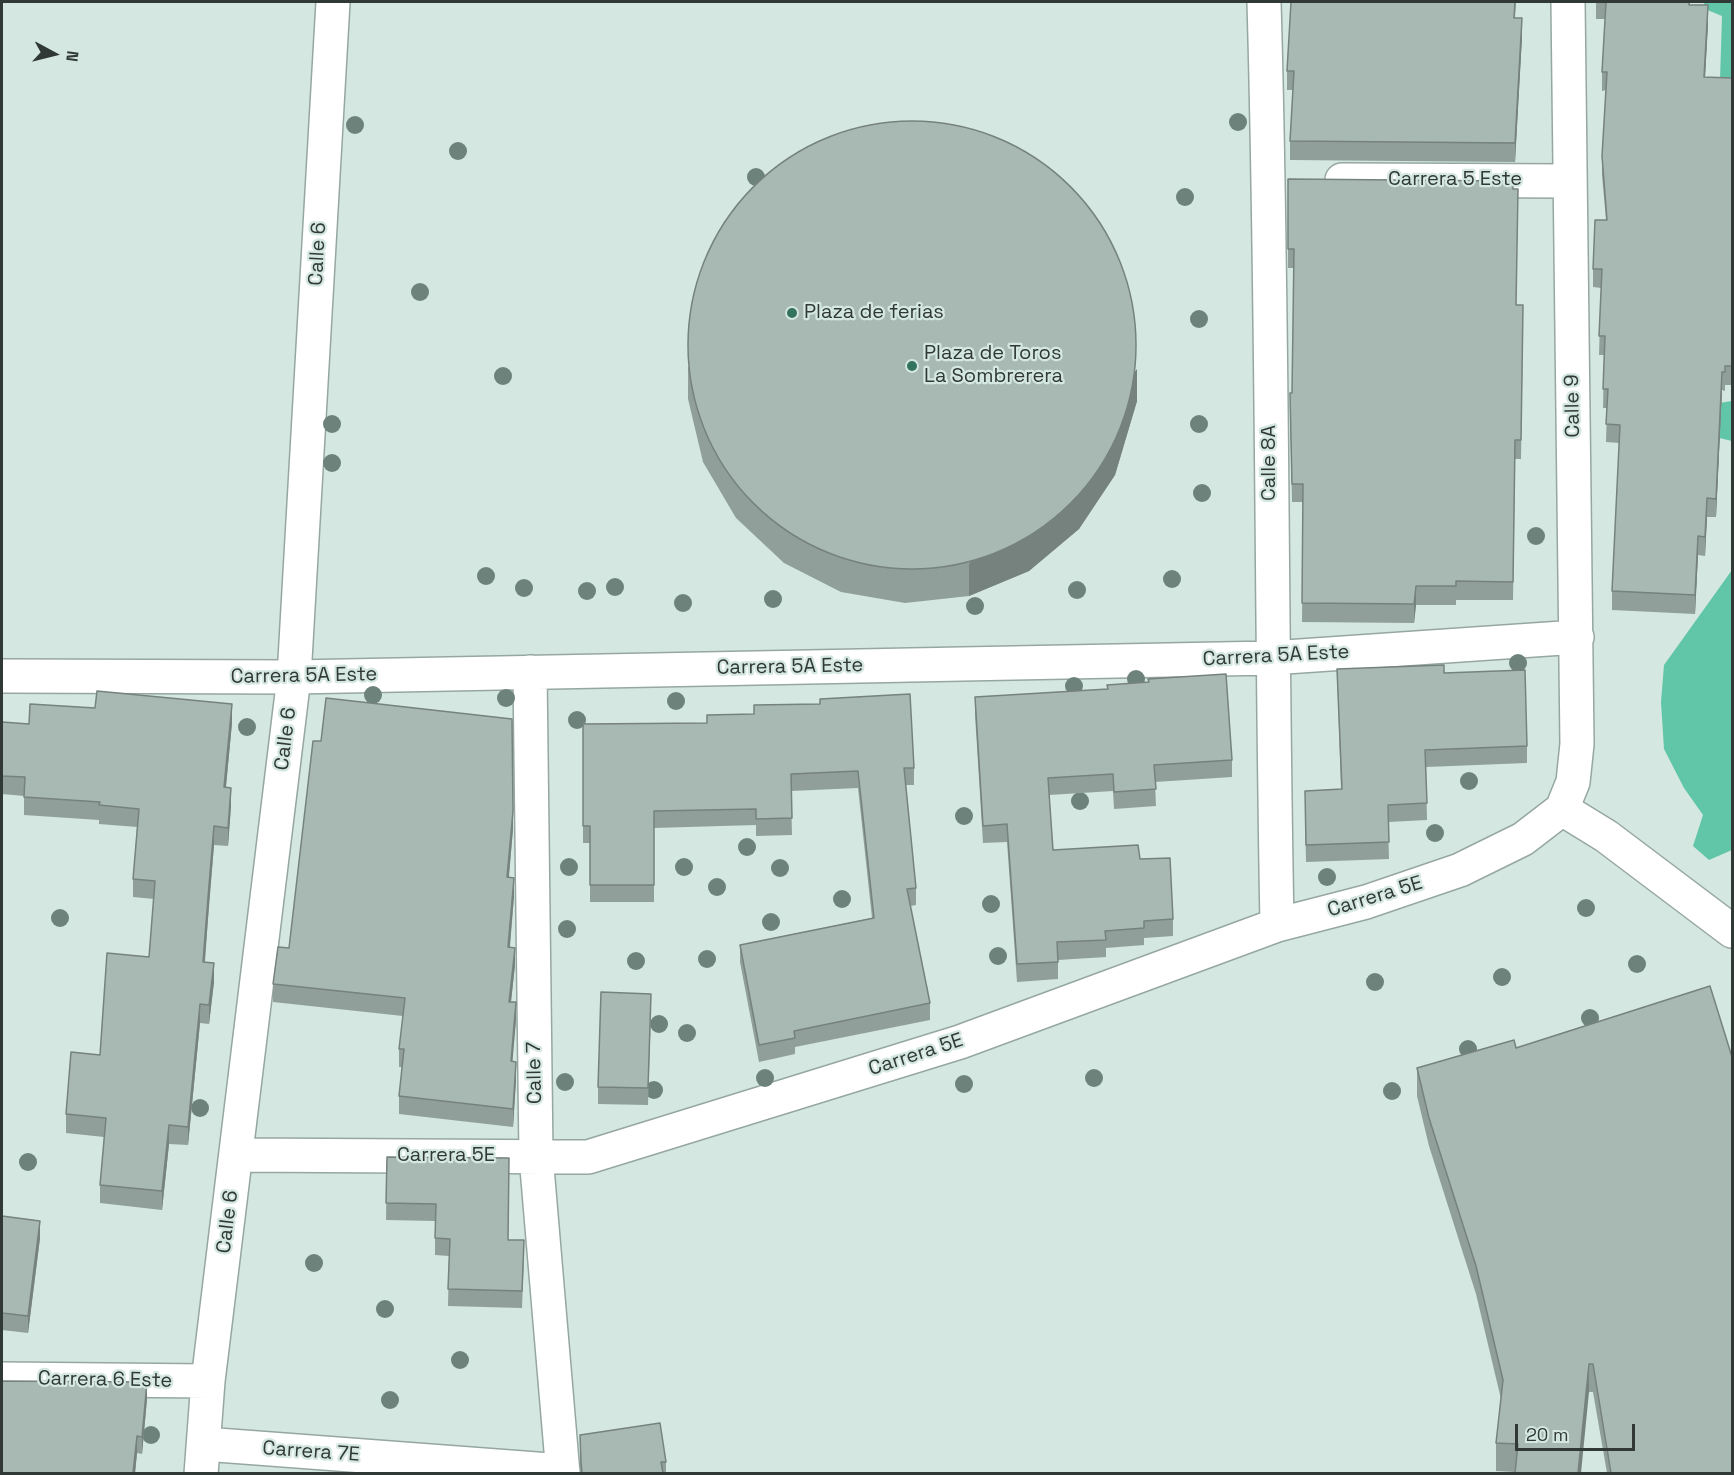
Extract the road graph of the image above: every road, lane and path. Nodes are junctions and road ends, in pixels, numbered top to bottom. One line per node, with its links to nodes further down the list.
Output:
1 (333, 2): 10 (street, Calle 6)
2 (1264, 2): 4 (street, Calle 8A)
3 (1568, 2): 5 (street, Calle 9)
4 (1293, 179): 5 (street, Carrera 5 Este); 7 (street, Calle 8A)
5 (1569, 181): 6 (street, Calle 9)
6 (1577, 637): 7 (street, Carrera 5A Este); 11 (street, Calle 9)
7 (1271, 658): 8 (street, Carrera 5A Este); 12 (street, Calle 8A)
8 (530, 672): 10 (street, Carrera 5A Este); 15 (street, Calle 7)
9 (2, 676): 10 (street, Carrera 5A Este)
10 (294, 678): 14 (street, Calle 6)
11 (1562, 809): 12 (street, Carrera 5E); 13 (street)
12 (1277, 924): 15 (street, Carrera 5E)
13 (1732, 931)
14 (237, 1155): 15 (street, Carrera 5E); 17 (street, Calle 6)
15 (536, 1156): 19 (street, Calle 7)
16 (2, 1379): 17 (street, Carrera 6 Este)
17 (208, 1382): 18 (street, Calle 6)
18 (202, 1459): 19 (street, Carrera 7E)
19 (563, 1472)

